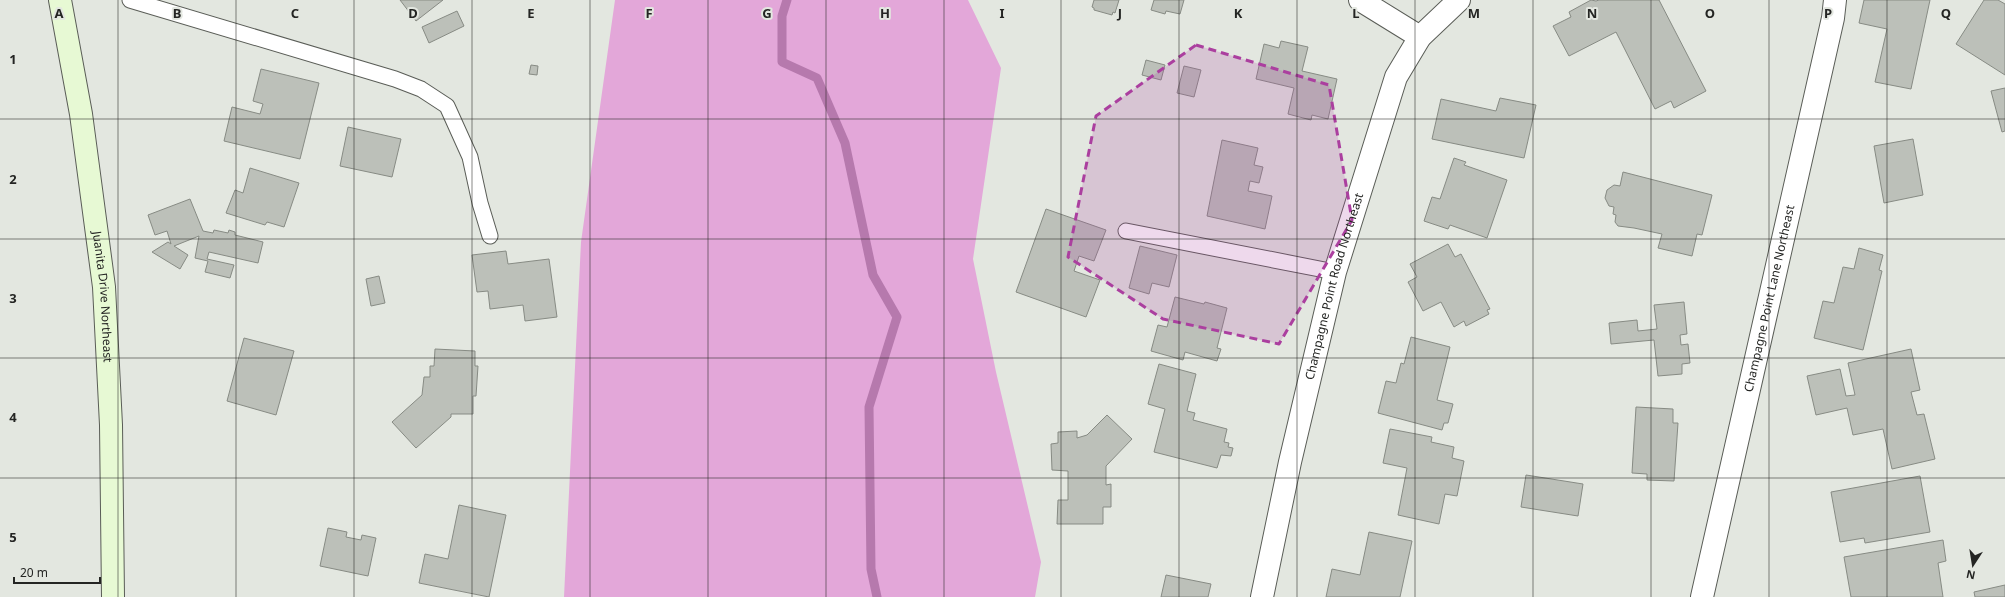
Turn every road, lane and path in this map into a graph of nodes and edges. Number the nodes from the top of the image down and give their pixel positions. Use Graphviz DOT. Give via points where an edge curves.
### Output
graph roads {
  1 [pos="62,0"];
  2 [pos="130,0"];
  3 [pos="1360,0"];
  4 [pos="1459,0"];
  5 [pos="1835,0"];
  6 [pos="1420,37"];
  7 [pos="1126,231"];
  8 [pos="490,236"];
  9 [pos="1335,272"];
  10 [pos="113,597"];
  11 [pos="1262,597"];
  12 [pos="1702,597"];
  1 -- 10 [label="main road, Juanita Drive Northeast" via="81,114 104,287 111,425"];
  2 -- 8 [label="lane" via="395,79 421,89 447,106 470,157"];
  3 -- 6 [label="street"];
  4 -- 6 [label="street, Champagne Point Road Northeast"];
  5 -- 12 [label="street, Champagne Point Lane Northeast"];
  6 -- 9 [label="street, Champagne Point Road Northeast" via="1396,77"];
  7 -- 9 [label="lane"];
  9 -- 11 [label="street, Champagne Point Road Northeast" via="1290,462"];
}
